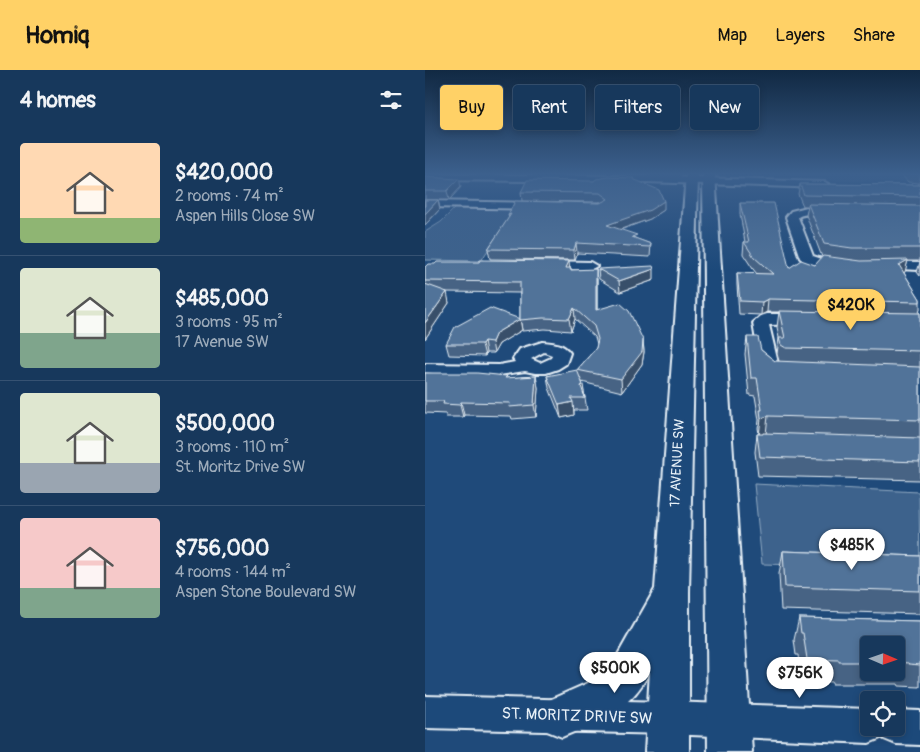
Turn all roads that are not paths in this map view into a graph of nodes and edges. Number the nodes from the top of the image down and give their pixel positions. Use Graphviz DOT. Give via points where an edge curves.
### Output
graph roads {
  1 [pos="547,206"];
  2 [pos="555,206"];
  3 [pos="694,206"];
  4 [pos="698,206"];
  5 [pos="845,211"];
  6 [pos="533,265"];
  7 [pos="851,265"];
  8 [pos="871,265"];
  9 [pos="590,266"];
  10 [pos="920,266"];
  11 [pos="824,320"];
  12 [pos="527,365"];
  13 [pos="425,369"];
  14 [pos="795,373"];
  15 [pos="671,592"];
  16 [pos="425,712"];
  17 [pos="562,716"];
  18 [pos="860,727"];
  19 [pos="905,727"];
  20 [pos="920,728"];
  21 [pos="668,735"];
  22 [pos="729,736"];
  1 -- 2 [label="street"];
  3 -- 15 [label="main road, 17 AVENUE SW"];
  4 -- 22 [label="main road"];
  5 -- 7 [label="street" via="802,211 792,217 807,258 826,264"];
  6 -- 9 [label="street"];
  8 -- 10 [label="street"];
  11 -- 14 [label="street" via="767,319 761,323 769,365 779,372"];
  12 -- 13 [label="street" via="499,370"];
  15 -- 17 [label="main road" via="622,681 599,699"];
  15 -- 21 [label="main road, 17 AVENUE SW"];
  16 -- 17 [label="street, ST. MORITZ DRIVE SW"];
  17 -- 21 [label="street, ST. MORITZ DRIVE SW"];
  18 -- 22 [label="street, ST. MORITZ DRIVE SW"];
  19 -- 20 [label="street"];
  21 -- 22 [label="street, ST. MORITZ DRIVE SW"];
}
